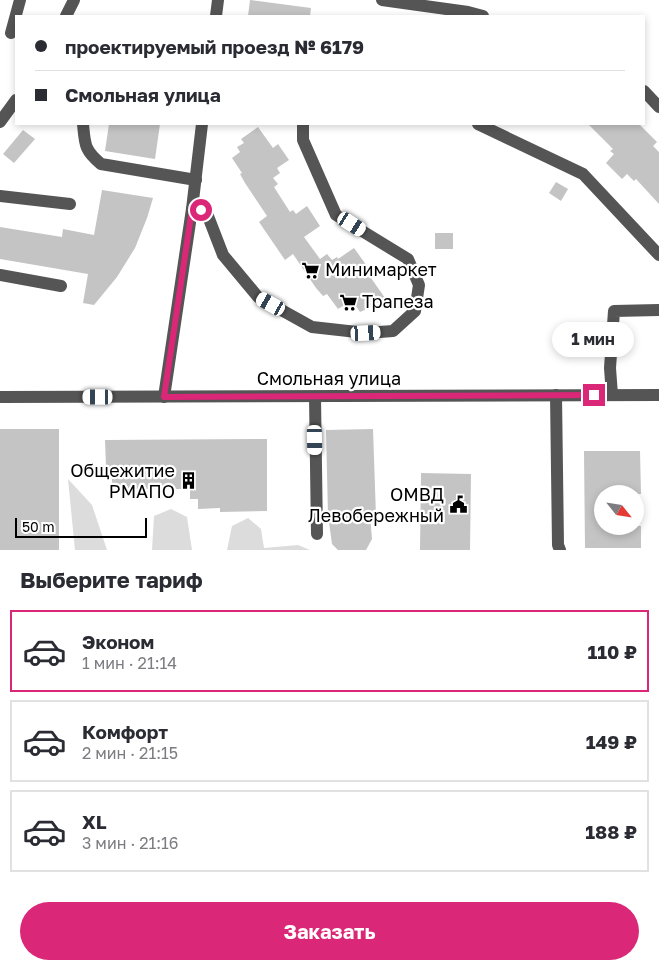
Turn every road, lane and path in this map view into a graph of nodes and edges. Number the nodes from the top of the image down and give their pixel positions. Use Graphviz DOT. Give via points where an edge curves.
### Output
graph roads {
  1 [pos="20,0"];
  2 [pos="74,0"];
  3 [pos="218,0"];
  4 [pos="382,0"];
  5 [pos="16,15"];
  6 [pos="66,15"];
  7 [pos="216,15"];
  8 [pos="479,15"];
  9 [pos="15,21"];
  10 [pos="12,33"];
  11 [pos="645,92"];
  12 [pos="15,101"];
  13 [pos="659,107"];
  14 [pos="1,121"];
  15 [pos="82,125"];
  16 [pos="202,125"];
  17 [pos="303,125"];
  18 [pos="480,125"];
  19 [pos="196,180"];
  20 [pos="0,196"];
  21 [pos="70,204"];
  22 [pos="192,209"];
  23 [pos="659,255"];
  24 [pos="0,275"];
  25 [pos="62,286"];
  26 [pos="659,310"];
  27 [pos="556,395"];
  28 [pos="612,395"];
  29 [pos="659,395"];
  30 [pos="0,397"];
  31 [pos="164,397"];
  32 [pos="315,397"];
  33 [pos="317,534"];
  34 [pos="560,550"];
  1 -- 5 [label="street"];
  2 -- 6 [label="street"];
  3 -- 7 [label="street"];
  4 -- 8 [label="street"];
  9 -- 10 [label="street"];
  11 -- 13 [label="street"];
  12 -- 14 [label="street"];
  15 -- 19 [label="street" via="85,147 101,164"];
  16 -- 19 [label="street"];
  17 -- 22 [label="street" via="303,140 336,215 408,259 419,285 415,311 393,331 366,333 312,327 258,297 223,255 206,211"];
  18 -- 23 [label="street" via="583,174"];
  19 -- 22 [label="street"];
  20 -- 21 [label="street"];
  22 -- 31 [label="street"];
  24 -- 25 [label="street"];
  26 -- 28 [label="street" via="614,311 610,368"];
  27 -- 28 [label="street, Смольная улица"];
  27 -- 32 [label="street, Смольная улица"];
  27 -- 34 [label="street"];
  28 -- 29 [label="street, Смольная улица"];
  30 -- 31 [label="street, Смольная улица"];
  31 -- 32 [label="street, Смольная улица"];
  32 -- 33 [label="street"];
}
